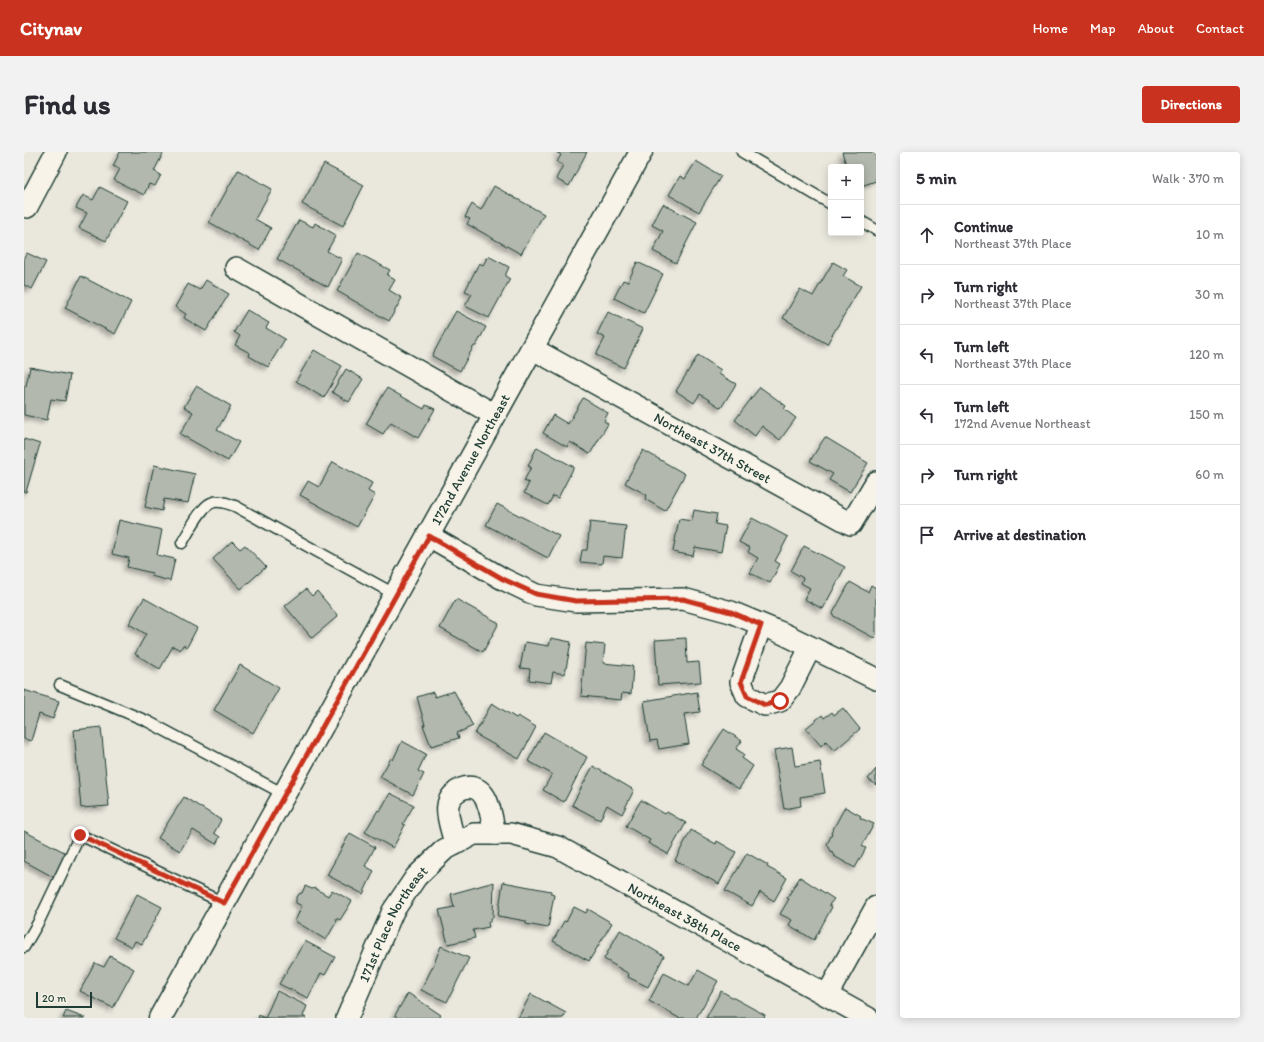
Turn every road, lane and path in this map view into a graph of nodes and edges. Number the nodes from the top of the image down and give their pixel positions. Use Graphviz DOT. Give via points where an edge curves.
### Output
graph roads {
  1 [pos="56,152"];
  2 [pos="641,152"];
  3 [pos="742,152"];
  4 [pos="828,202"];
  5 [pos="27,207"];
  6 [pos="864,224"];
  7 [pos="876,230"];
  8 [pos="236,268"];
  9 [pos="532,349"];
  10 [pos="495,416"];
  11 [pos="876,482"];
  12 [pos="429,536"];
  13 [pos="182,543"];
  14 [pos="396,595"];
  15 [pos="761,625"];
  16 [pos="810,648"];
  17 [pos="876,679"];
  18 [pos="60,685"];
  19 [pos="284,794"];
  20 [pos="474,834"];
  21 [pos="495,834"];
  22 [pos="455,844"];
  23 [pos="224,903"];
  24 [pos="876,907"];
  25 [pos="24,948"];
  26 [pos="826,995"];
  27 [pos="160,1018"];
  28 [pos="347,1018"];
  29 [pos="868,1018"];
  1 -- 5 [label="street"];
  2 -- 9 [label="street, 172nd Avenue Northeast"];
  3 -- 4 [label="lane"];
  6 -- 7 [label="lane"];
  8 -- 10 [label="street"];
  9 -- 10 [label="street, 172nd Avenue Northeast"];
  9 -- 11 [label="street, Northeast 37th Street" via="851,524"];
  10 -- 12 [label="street, 172nd Avenue Northeast"];
  12 -- 14 [label="street, 172nd Avenue Northeast"];
  12 -- 15 [label="street" via="503,579 536,594 576,601 683,599 731,612"];
  13 -- 14 [label="lane" via="203,508 212,502 222,502 235,506"];
  14 -- 19 [label="street, 172nd Avenue Northeast"];
  15 -- 16 [label="street"];
  15 -- 16 [label="street" via="741,682 747,696 765,705 780,701 790,688"];
  16 -- 17 [label="street"];
  18 -- 19 [label="lane" via="147,721"];
  19 -- 23 [label="street, 172nd Avenue Northeast"];
  20 -- 21 [label="street, Northeast 38th Place"];
  20 -- 22 [label="street, 171st Place Northeast"];
  21 -- 22 [label="street" via="488,800 479,791 472,788 463,789 454,793 447,810"];
  21 -- 26 [label="street, Northeast 38th Place" via="511,834 558,847"];
  22 -- 28 [label="street, 171st Place Northeast" via="444,850 416,877 393,911"];
  23 -- 25 [label="lane" via="80,835"];
  23 -- 27 [label="street, 172nd Avenue Northeast"];
  24 -- 26 [label="street"];
  26 -- 29 [label="street, Northeast 38th Place"];
}
